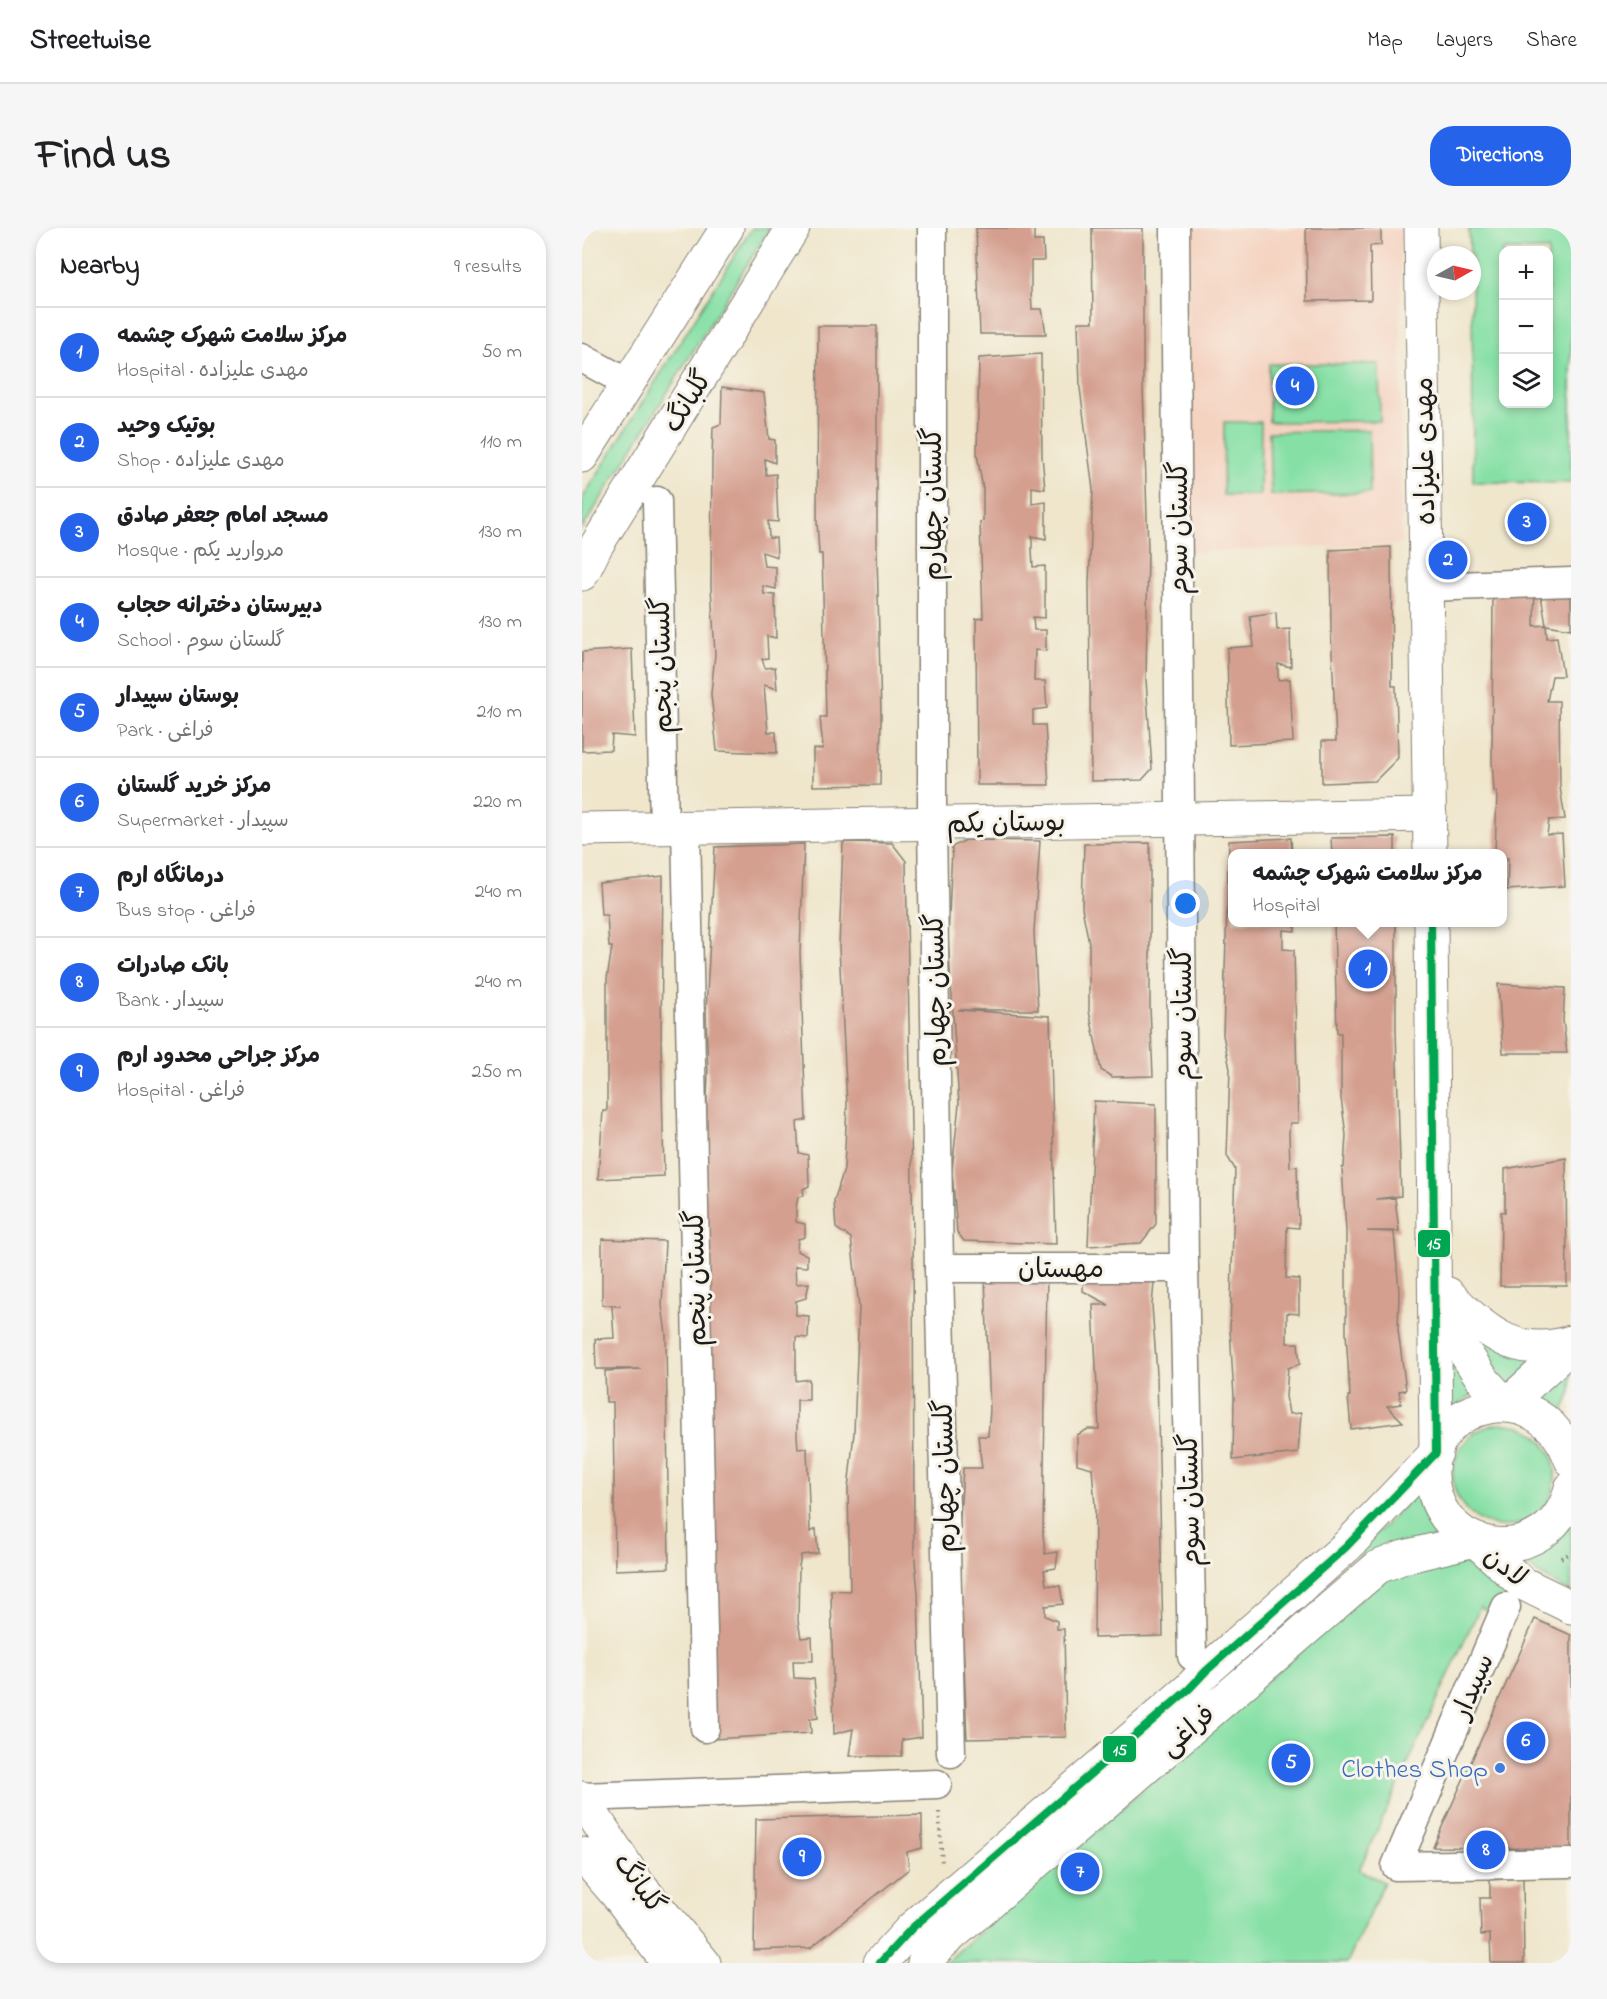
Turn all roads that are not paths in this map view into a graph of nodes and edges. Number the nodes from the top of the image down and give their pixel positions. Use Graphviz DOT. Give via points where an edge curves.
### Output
graph roads {
  1 [pos="726,228"];
  2 [pos="793,228"];
  3 [pos="932,228"];
  4 [pos="1175,228"];
  5 [pos="1421,228"];
  6 [pos="582,358"];
  7 [pos="628,383"];
  8 [pos="582,456"];
  9 [pos="657,501"];
  10 [pos="582,574"];
  11 [pos="1571,582"];
  12 [pos="1426,587"];
  13 [pos="1430,815"];
  14 [pos="1180,819"];
  15 [pos="932,824"];
  16 [pos="675,828"];
  17 [pos="582,829"];
  18 [pos="1430,849"];
  19 [pos="1431,927"];
  20 [pos="1436,1254"];
  21 [pos="939,1268"];
  22 [pos="1184,1268"];
  23 [pos="1447,1293"];
  24 [pos="1571,1344"];
  25 [pos="1506,1405"];
  26 [pos="1569,1445"];
  27 [pos="1436,1453"];
  28 [pos="1570,1498"];
  29 [pos="1475,1540"];
  30 [pos="1506,1607"];
  31 [pos="1571,1607"];
  32 [pos="1192,1656"];
  33 [pos="705,1728"];
  34 [pos="951,1753"];
  35 [pos="937,1784"];
  36 [pos="582,1798"];
  37 [pos="582,1854"];
  38 [pos="1571,1863"];
  39 [pos="668,1963"];
  40 [pos="704,1963"];
  41 [pos="880,1963"];
  42 [pos="924,1963"];
  1 -- 7 [label="street"];
  2 -- 10 [label="street, گلبانگ"];
  3 -- 15 [label="street, گلستان چهارم"];
  4 -- 14 [label="street, گلستان سوم"];
  5 -- 12 [label="street, مهدی علیزاده"];
  6 -- 7 [label="street"];
  7 -- 8 [label="street"];
  9 -- 16 [label="street, گلستان پنجم"];
  11 -- 12 [label="street"];
  12 -- 13 [label="street, مهدی علیزاده"];
  13 -- 14 [label="street, بوستان یکم"];
  13 -- 18 [label="street, مهدی علیزاده"];
  14 -- 15 [label="street, بوستان یکم"];
  14 -- 22 [label="street, گلستان سوم"];
  15 -- 16 [label="street, بوستان یکم"];
  15 -- 21 [label="street, گلستان چهارم"];
  16 -- 17 [label="street, بوستان یکم"];
  16 -- 33 [label="street, گلستان پنجم"];
  19 -- 20 [label="street"];
  20 -- 23 [label="street"];
  20 -- 27 [label="street, لادن"];
  21 -- 22 [label="street, مهستان"];
  21 -- 34 [label="street, گلستان چهارم"];
  22 -- 32 [label="street, گلستان سوم"];
  23 -- 24 [label="street" via="1480,1327 1513,1344 1550,1348"];
  23 -- 25 [label="street" via="1460,1344 1483,1380"];
  24 -- 25 [label="street"];
  25 -- 26 [label="street" via="1542,1416"];
  25 -- 27 [label="street" via="1484,1407 1463,1417 1446,1433"];
  27 -- 29 [label="street, لادن" via="1432,1474 1443,1514"];
  27 -- 41 [label="street, فراغی" via="1346,1547 1189,1689 912,1928"];
  28 -- 29 [label="street" via="1557,1520 1540,1535 1519,1544 1497,1546"];
  29 -- 31 [label="street, لادن" via="1522,1583"];
  29 -- 42 [label="street, فراغی" via="1378,1567 940,1945"];
  30 -- 38 [label="street, سپیدار" via="1396,1866"];
  35 -- 36 [label="street"];
  36 -- 40 [label="street, گلبانگ" via="638,1884"];
  37 -- 39 [label="street, گلبانگ"];
}
